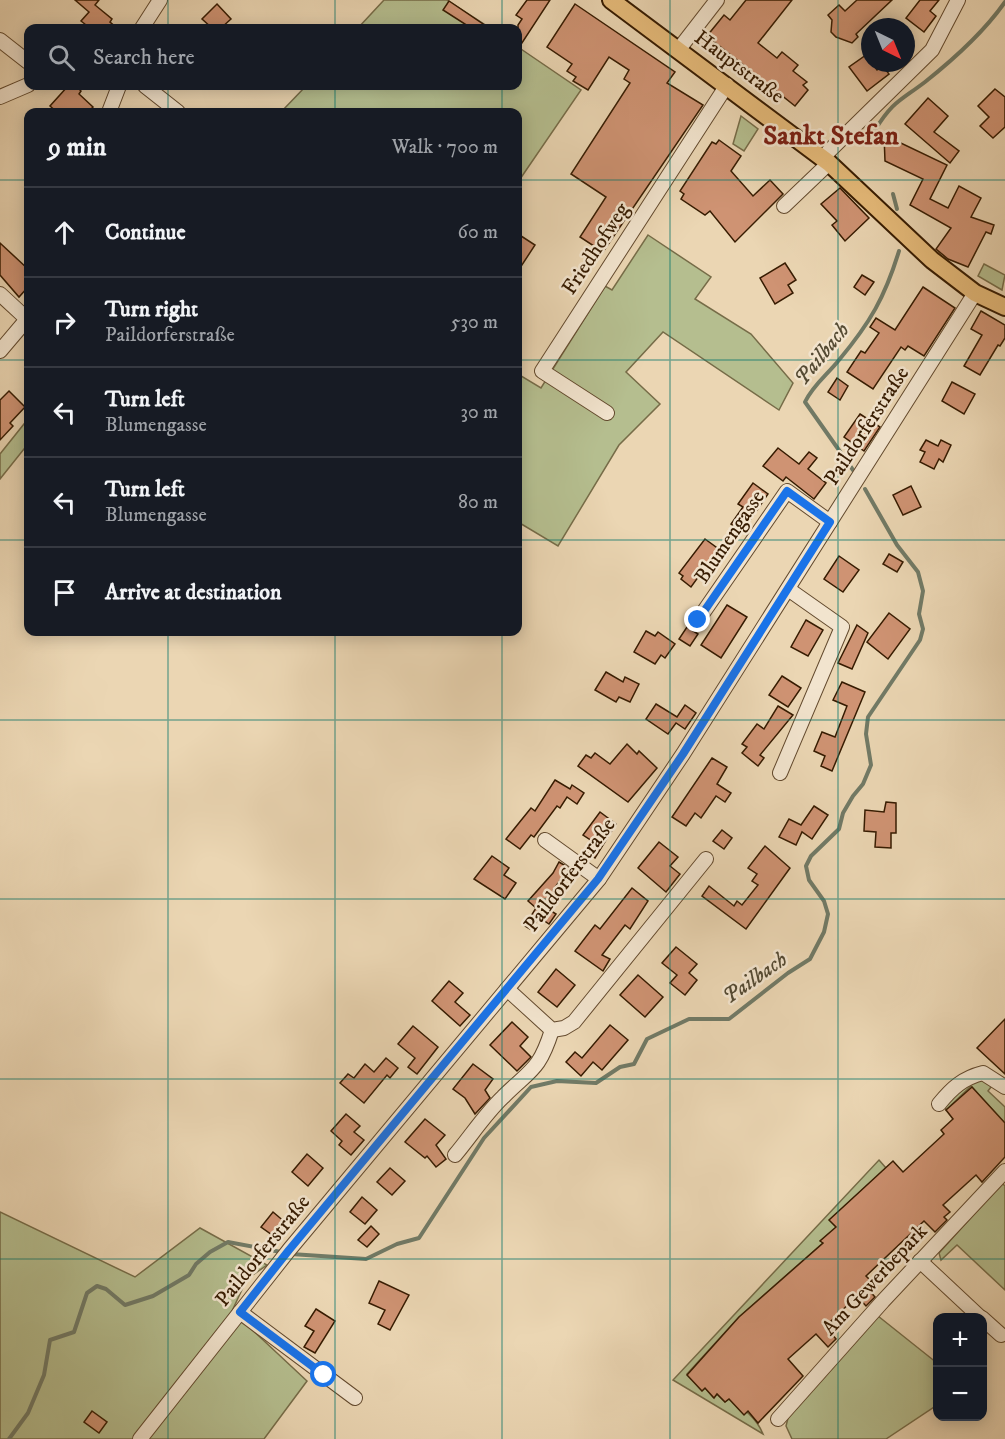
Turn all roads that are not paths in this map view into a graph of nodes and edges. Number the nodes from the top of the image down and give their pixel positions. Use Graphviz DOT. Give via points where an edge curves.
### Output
graph roads {
  1 [pos="610,0"];
  2 [pos="717,0"];
  3 [pos="958,0"];
  4 [pos="153,2"];
  5 [pos="144,24"];
  6 [pos="0,40"];
  7 [pos="679,49"];
  8 [pos="24,59"];
  9 [pos="727,85"];
  10 [pos="24,87"];
  11 [pos="117,90"];
  12 [pos="150,90"];
  13 [pos="0,97"];
  14 [pos="111,108"];
  15 [pos="173,108"];
  16 [pos="826,160"];
  17 [pos="784,206"];
  18 [pos="975,293"];
  19 [pos="0,294"];
  20 [pos="1005,307"];
  21 [pos="24,315"];
  22 [pos="24,324"];
  23 [pos="0,351"];
  24 [pos="607,413"];
  25 [pos="830,522"];
  26 [pos="788,589"];
  27 [pos="698,620"];
  28 [pos="780,773"];
  29 [pos="545,840"];
  30 [pos="706,859"];
  31 [pos="598,879"];
  32 [pos="507,989"];
  33 [pos="552,1030"];
  34 [pos="1005,1087"];
  35 [pos="939,1104"];
  36 [pos="455,1155"];
  37 [pos="1005,1172"];
  38 [pos="920,1262"];
  39 [pos="240,1312"];
  40 [pos="976,1313"];
  41 [pos="987,1322"];
  42 [pos="1001,1335"];
  43 [pos="355,1398"];
  44 [pos="778,1419"];
  45 [pos="140,1439"];
  1 -- 7 [label="main road, Hauptstraße"];
  2 -- 7 [label="street"];
  3 -- 16 [label="street" via="932,50"];
  4 -- 5 [label="street"];
  6 -- 8 [label="street"];
  7 -- 9 [label="main road, Hauptstraße"];
  9 -- 16 [label="main road, Hauptstraße"];
  9 -- 24 [label="street, Friedhofweg" via="542,371"];
  10 -- 13 [label="street"];
  11 -- 14 [label="street"];
  12 -- 15 [label="street"];
  16 -- 17 [label="street"];
  16 -- 18 [label="main road, Hauptstraße" via="924,253"];
  18 -- 20 [label="main road, Hauptstraße"];
  18 -- 25 [label="street, Paildorferstraße"];
  19 -- 21 [label="street"];
  22 -- 23 [label="street"];
  25 -- 26 [label="street, Paildorferstraße"];
  25 -- 27 [label="street, Blumengasse" via="787,491"];
  26 -- 28 [label="street" via="842,627"];
  26 -- 31 [label="street, Paildorferstraße"];
  29 -- 31 [label="street"];
  30 -- 33 [label="street" via="574,1022"];
  31 -- 32 [label="street, Paildorferstraße"];
  32 -- 33 [label="street"];
  32 -- 39 [label="street, Paildorferstraße"];
  33 -- 36 [label="street" via="543,1057 503,1097"];
  34 -- 35 [label="street" via="983,1073 967,1077"];
  37 -- 38 [label="street, Am Gewerbepark"];
  38 -- 40 [label="street"];
  38 -- 44 [label="street, Am Gewerbepark"];
  39 -- 43 [label="street"];
  39 -- 45 [label="street, Paildorferstraße"];
  41 -- 42 [label="street"];
}
